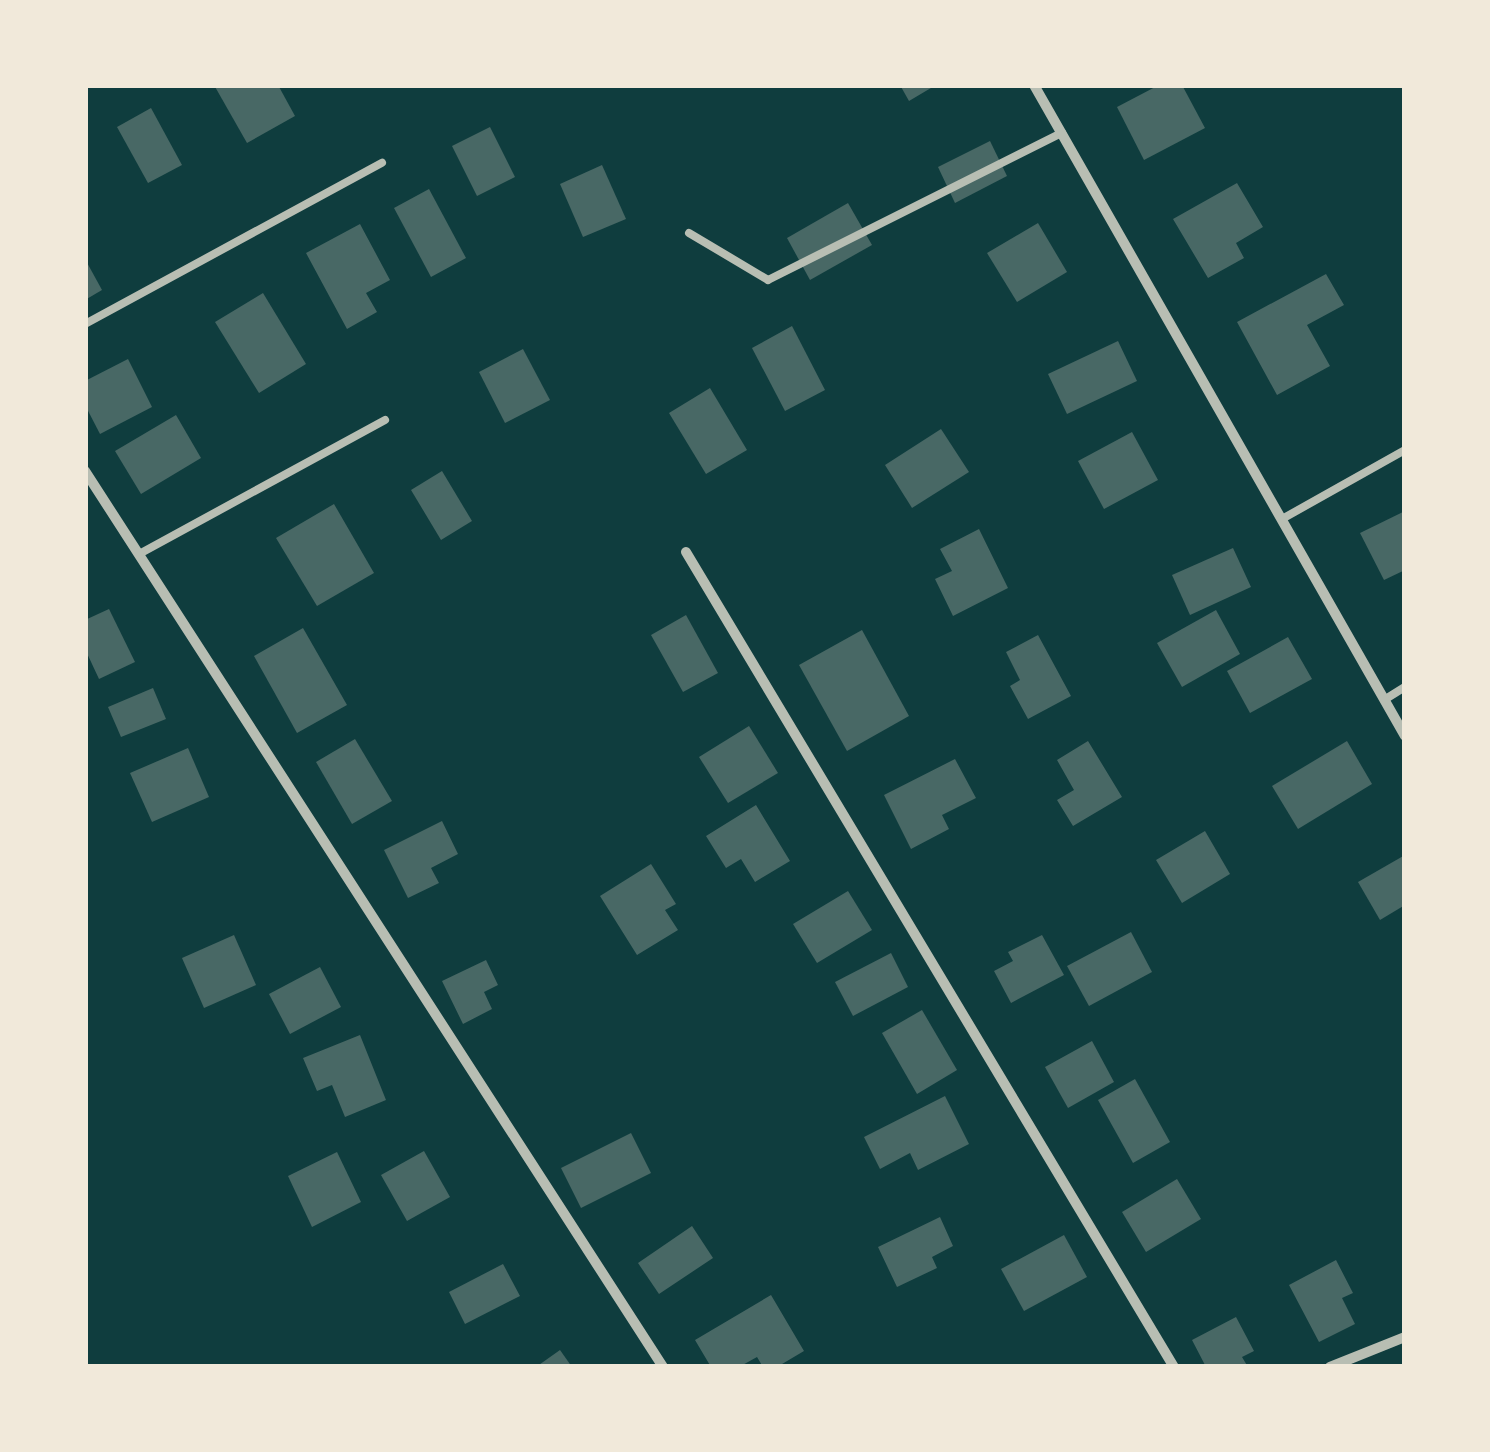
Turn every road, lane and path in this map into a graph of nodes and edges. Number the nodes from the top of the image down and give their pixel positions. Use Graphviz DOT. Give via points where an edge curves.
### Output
graph roads {
  1 [pos="1034,85"];
  2 [pos="1062,133"];
  3 [pos="382,164"];
  4 [pos="690,233"];
  5 [pos="85,324"];
  6 [pos="385,420"];
  7 [pos="1405,450"];
  8 [pos="85,471"];
  9 [pos="1282,519"];
  10 [pos="686,552"];
  11 [pos="141,553"];
  12 [pos="1405,687"];
  13 [pos="1384,700"];
  14 [pos="1405,736"];
  15 [pos="1405,1337"];
  16 [pos="663,1367"];
  17 [pos="1174,1367"];
  18 [pos="1330,1367"];
  1 -- 2 [label="street"];
  2 -- 4 [label="lane" via="768,280"];
  2 -- 9 [label="street"];
  3 -- 5 [label="lane"];
  6 -- 11 [label="lane"];
  7 -- 9 [label="lane"];
  8 -- 11 [label="street"];
  9 -- 13 [label="street"];
  10 -- 17 [label="street"];
  11 -- 16 [label="street"];
  12 -- 13 [label="lane"];
  13 -- 14 [label="street"];
  15 -- 18 [label="street"];
}
